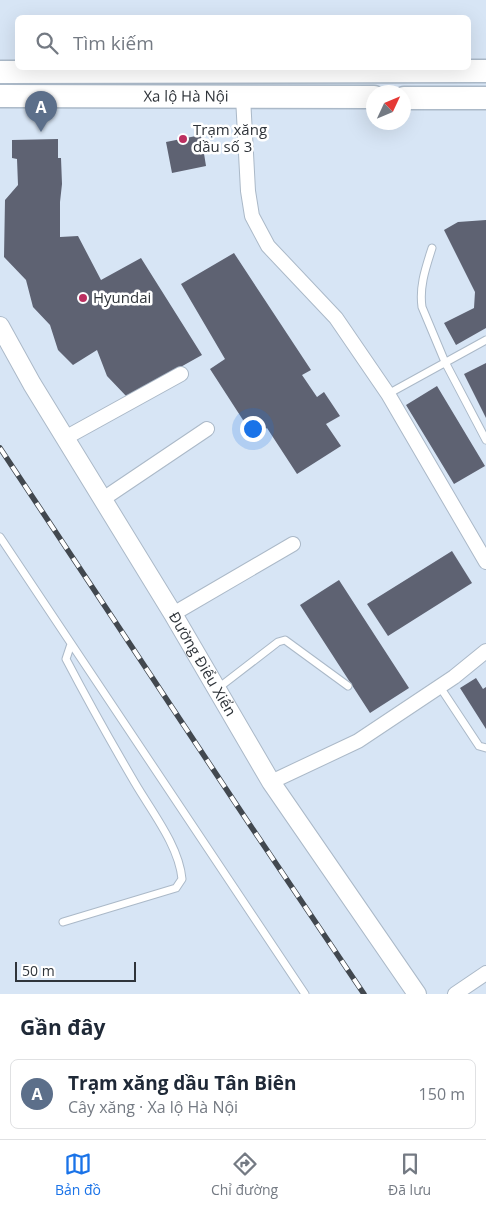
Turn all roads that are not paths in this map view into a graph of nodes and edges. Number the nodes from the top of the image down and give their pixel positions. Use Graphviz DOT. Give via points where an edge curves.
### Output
graph roads {
  1 [pos="486,71"];
  2 [pos="0,72"];
  3 [pos="0,96"];
  4 [pos="243,97"];
  5 [pos="366,98"];
  6 [pos="411,98"];
  7 [pos="486,98"];
  8 [pos="432,248"];
  9 [pos="0,326"];
  10 [pos="486,340"];
  11 [pos="445,362"];
  12 [pos="181,374"];
  13 [pos="388,394"];
  14 [pos="207,429"];
  15 [pos="66,438"];
  16 [pos="486,440"];
  17 [pos="103,499"];
  18 [pos="0,536"];
  19 [pos="293,544"];
  20 [pos="486,562"];
  21 [pos="173,614"];
  22 [pos="71,644"];
  23 [pos="486,651"];
  24 [pos="348,686"];
  25 [pos="440,686"];
  26 [pos="217,689"];
  27 [pos="486,748"];
  28 [pos="271,782"];
  29 [pos="63,922"];
  30 [pos="486,973"];
  31 [pos="306,994"];
  32 [pos="417,994"];
  33 [pos="455,994"];
  1 -- 2 [label="highway, Xa lộ Hà Nội"];
  3 -- 4 [label="highway, Xa lộ Hà Nội"];
  4 -- 5 [label="highway, Xa lộ Hà Nội"];
  4 -- 13 [label="street" via="252,216 268,246 336,318"];
  6 -- 7 [label="highway"];
  8 -- 11 [label="lane" via="423,279 422,307"];
  9 -- 15 [label="street, Đường Điểu Xiển"];
  10 -- 11 [label="lane"];
  11 -- 13 [label="lane"];
  11 -- 16 [label="lane"];
  12 -- 15 [label="street"];
  13 -- 20 [label="street"];
  14 -- 17 [label="street"];
  15 -- 17 [label="street, Đường Điểu Xiển"];
  17 -- 21 [label="street, Đường Điểu Xiển"];
  18 -- 22 [label="lane"];
  19 -- 21 [label="street"];
  21 -- 26 [label="street, Đường Điểu Xiển"];
  22 -- 29 [label="lane" via="66,659 164,831 181,867 182,879 176,888"];
  22 -- 31 [label="lane"];
  23 -- 25 [label="street"];
  24 -- 26 [label="lane" via="286,640 278,642"];
  25 -- 27 [label="lane" via="479,746"];
  25 -- 28 [label="street" via="358,741"];
  26 -- 28 [label="street, Đường Điểu Xiển"];
  28 -- 32 [label="street, Đường Điểu Xiển"];
  30 -- 33 [label="street"];
}
